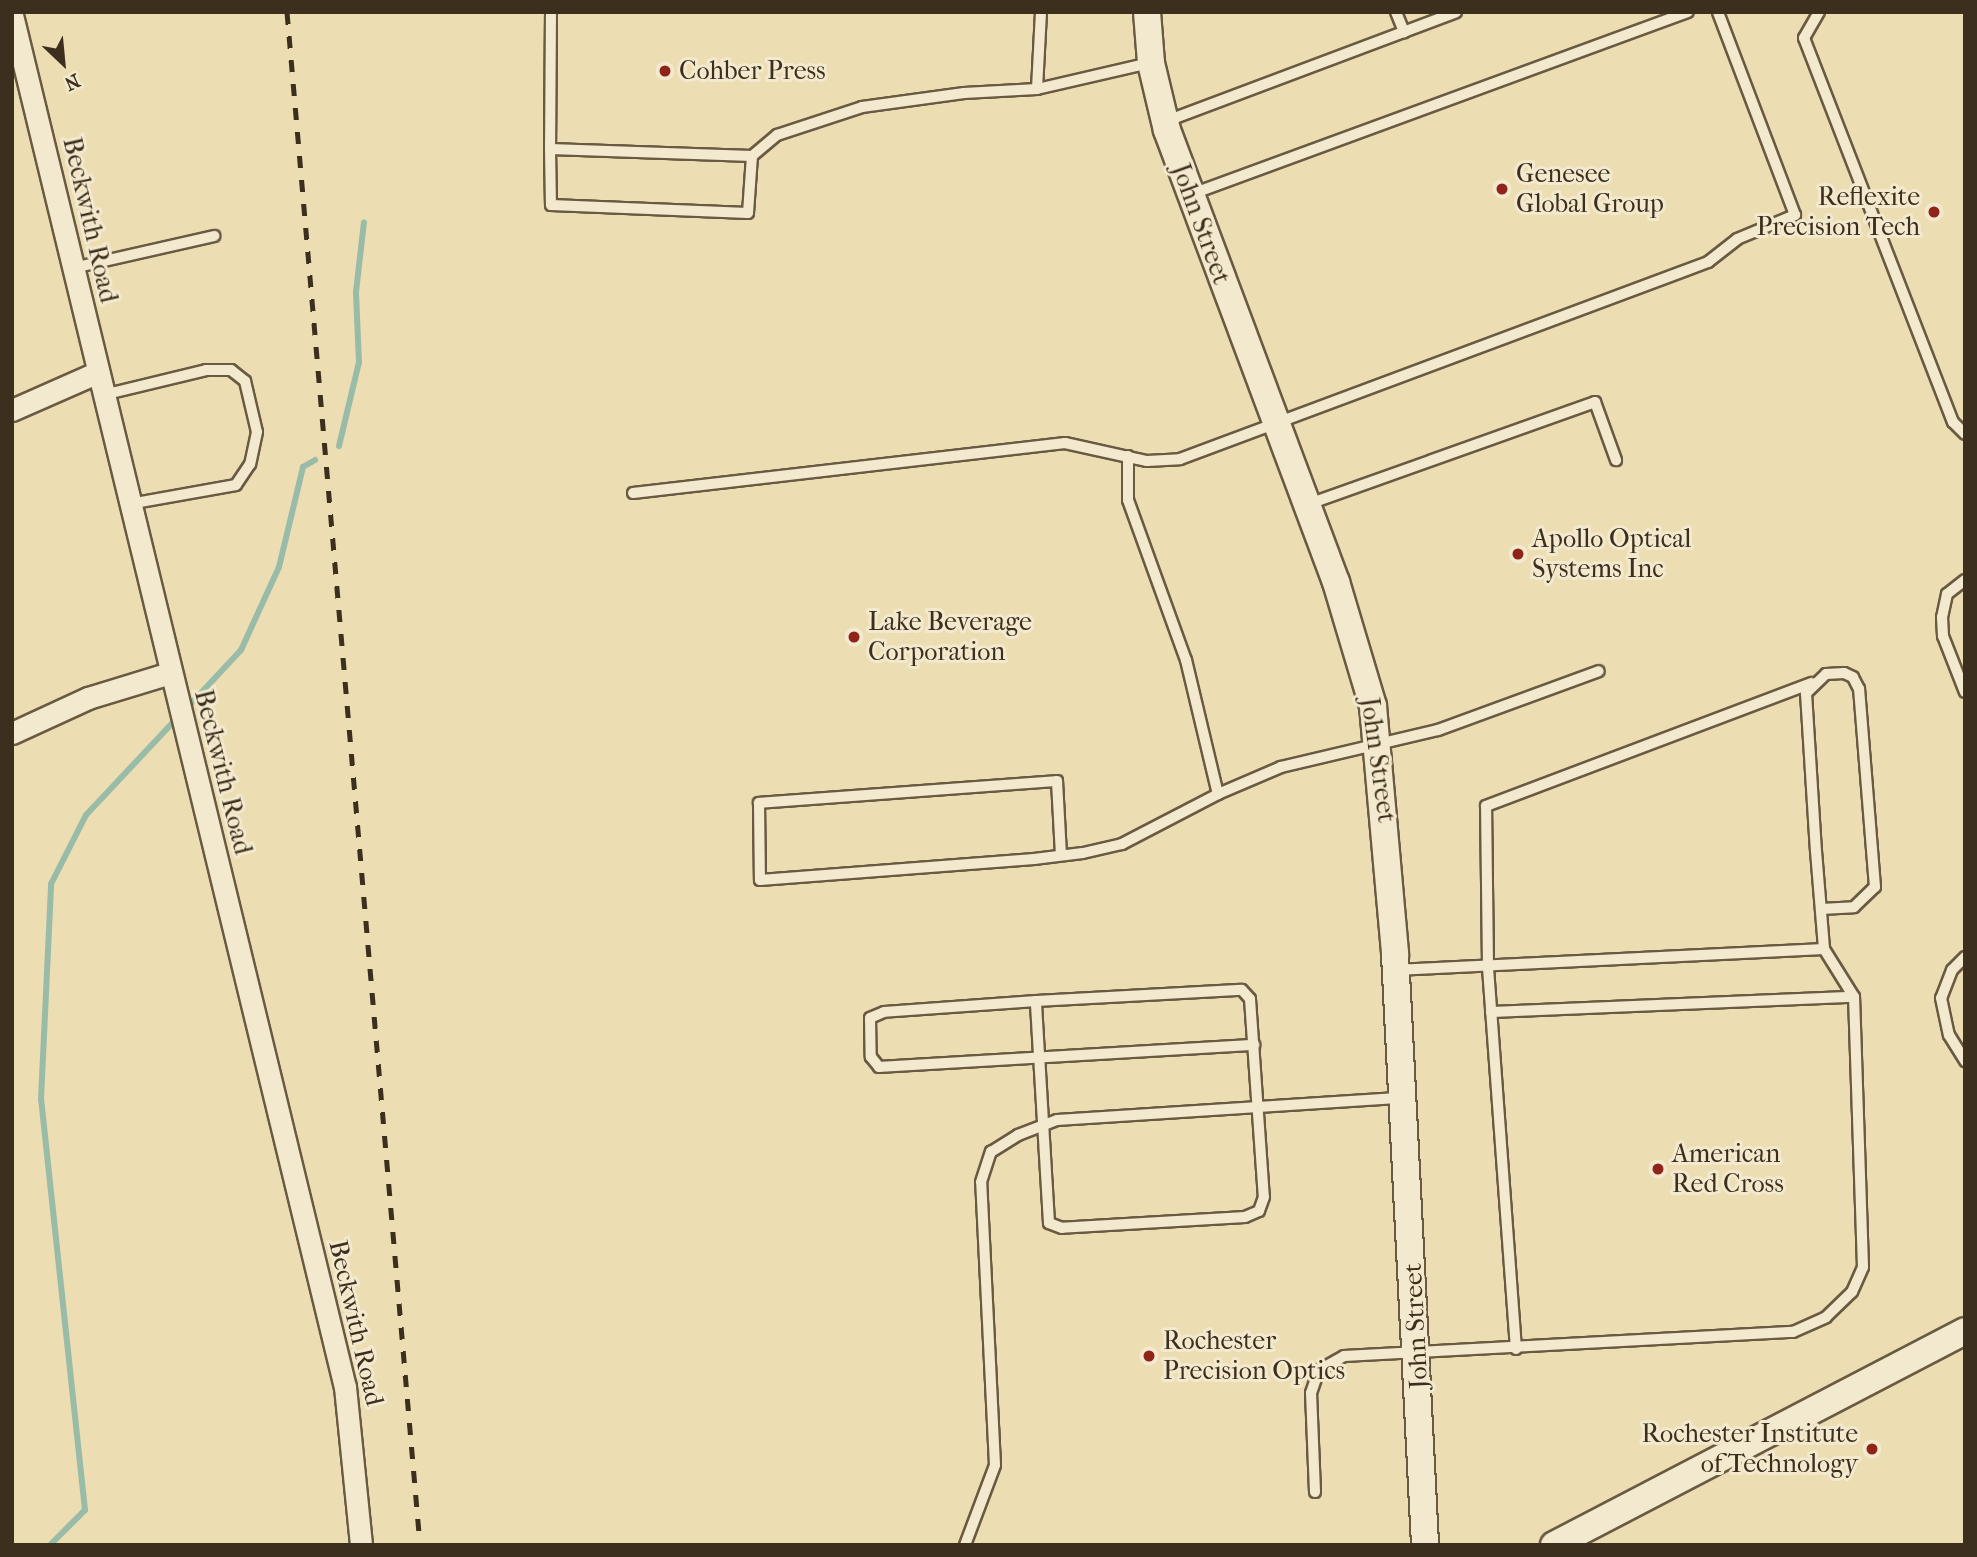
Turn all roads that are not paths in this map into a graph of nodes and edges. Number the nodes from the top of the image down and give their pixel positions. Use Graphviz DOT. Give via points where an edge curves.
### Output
graph roads {
  1 [pos="551,12"];
  2 [pos="1041,12"];
  3 [pos="1147,12"];
  4 [pos="1396,12"];
  5 [pos="1456,12"];
  6 [pos="1688,12"];
  7 [pos="1718,12"];
  8 [pos="1819,12"];
  9 [pos="12,15"];
  10 [pos="1404,32"];
  11 [pos="1151,63"];
  12 [pos="1037,89"];
  13 [pos="1164,122"];
  14 [pos="550,149"];
  15 [pos="752,156"];
  16 [pos="1190,195"];
  17 [pos="214,236"];
  18 [pos="73,268"];
  19 [pos="98,372"];
  20 [pos="103,395"];
  21 [pos="12,410"];
  22 [pos="1276,424"];
  23 [pos="1965,434"];
  24 [pos="1128,456"];
  25 [pos="1616,460"];
  26 [pos="632,493"];
  27 [pos="129,504"];
  28 [pos="1306,505"];
  29 [pos="1965,580"];
  30 [pos="1599,671"];
  31 [pos="170,673"];
  32 [pos="1812,683"];
  33 [pos="1965,692"];
  34 [pos="12,733"];
  35 [pos="1379,746"];
  36 [pos="1218,794"];
  37 [pos="1061,855"];
  38 [pos="1821,909"];
  39 [pos="1824,949"];
  40 [pos="1965,957"];
  41 [pos="1488,966"];
  42 [pos="1396,970"];
  43 [pos="1854,997"];
  44 [pos="1036,1001"];
  45 [pos="1492,1012"];
  46 [pos="1254,1045"];
  47 [pos="1039,1058"];
  48 [pos="1965,1061"];
  49 [pos="1404,1098"];
  50 [pos="1258,1108"];
  51 [pos="1042,1126"];
  52 [pos="1965,1331"];
  53 [pos="1516,1349"];
  54 [pos="1419,1352"];
  55 [pos="1315,1492"];
  56 [pos="360,1545"];
  57 [pos="965,1545"];
  58 [pos="1425,1545"];
  59 [pos="1554,1545"];
  1 -- 14 [label="lane"];
  2 -- 12 [label="lane"];
  3 -- 11 [label="street, John Street"];
  4 -- 10 [label="lane"];
  5 -- 10 [label="lane"];
  6 -- 16 [label="lane"];
  7 -- 22 [label="lane" via="1795,215 1737,239 1708,262"];
  8 -- 23 [label="lane" via="1804,38 1953,422"];
  9 -- 18 [label="street, Beckwith Road"];
  10 -- 13 [label="lane"];
  11 -- 12 [label="lane"];
  11 -- 13 [label="street, John Street"];
  12 -- 15 [label="lane" via="862,107 777,135"];
  13 -- 16 [label="street, John Street"];
  14 -- 15 [label="lane"];
  14 -- 15 [label="lane" via="551,205 748,213"];
  16 -- 22 [label="street, John Street"];
  17 -- 18 [label="lane"];
  18 -- 19 [label="street, Beckwith Road"];
  19 -- 20 [label="street, Beckwith Road"];
  19 -- 21 [label="street"];
  20 -- 27 [label="street, Beckwith Road"];
  20 -- 27 [label="lane" via="206,370 231,370 245,381 257,432 250,464 236,485"];
  22 -- 24 [label="lane" via="1180,459 1147,461"];
  22 -- 28 [label="street, John Street"];
  24 -- 26 [label="lane" via="1065,443"];
  24 -- 36 [label="lane" via="1128,500 1186,660"];
  25 -- 28 [label="lane" via="1595,402"];
  27 -- 31 [label="street, Beckwith Road"];
  28 -- 35 [label="street, John Street" via="1358,650"];
  29 -- 33 [label="lane" via="1947,594 1942,617 1943,636"];
  30 -- 35 [label="lane" via="1438,730"];
  31 -- 34 [label="street" via="88,698"];
  31 -- 56 [label="street, Beckwith Road" via="345,1387"];
  32 -- 38 [label="lane" via="1806,693"];
  32 -- 38 [label="lane" via="1826,674 1844,673 1853,677 1859,689 1875,887 1854,907"];
  32 -- 41 [label="lane" via="1486,806"];
  35 -- 36 [label="lane" via="1281,767"];
  35 -- 42 [label="street, John Street"];
  36 -- 37 [label="lane" via="1122,844"];
  37 -- 37 [label="lane" via="760,880 759,803 1057,781"];
  38 -- 39 [label="lane"];
  39 -- 41 [label="lane"];
  39 -- 43 [label="lane"];
  40 -- 48 [label="lane" via="1952,970 1941,999 1949,1035"];
  41 -- 42 [label="lane"];
  41 -- 45 [label="lane"];
  42 -- 49 [label="street, John Street"];
  43 -- 45 [label="lane"];
  43 -- 53 [label="lane" via="1863,1267 1852,1292 1826,1317 1793,1332"];
  44 -- 46 [label="lane" via="1242,990 1251,999"];
  44 -- 47 [label="lane"];
  44 -- 47 [label="lane" via="884,1012 870,1018 871,1057 879,1067"];
  45 -- 53 [label="lane"];
  46 -- 47 [label="lane"];
  46 -- 50 [label="lane"];
  47 -- 51 [label="lane"];
  49 -- 50 [label="lane"];
  49 -- 54 [label="street, John Street"];
  50 -- 51 [label="lane" via="1057,1120"];
  50 -- 51 [label="lane" via="1265,1197 1259,1211 1245,1217 1062,1228 1049,1223"];
  51 -- 57 [label="lane" via="991,1152 981,1182 995,1465"];
  52 -- 59 [label="street"];
  53 -- 54 [label="lane"];
  54 -- 55 [label="lane" via="1344,1356 1319,1370 1311,1393"];
  54 -- 58 [label="street, John Street"];
}
